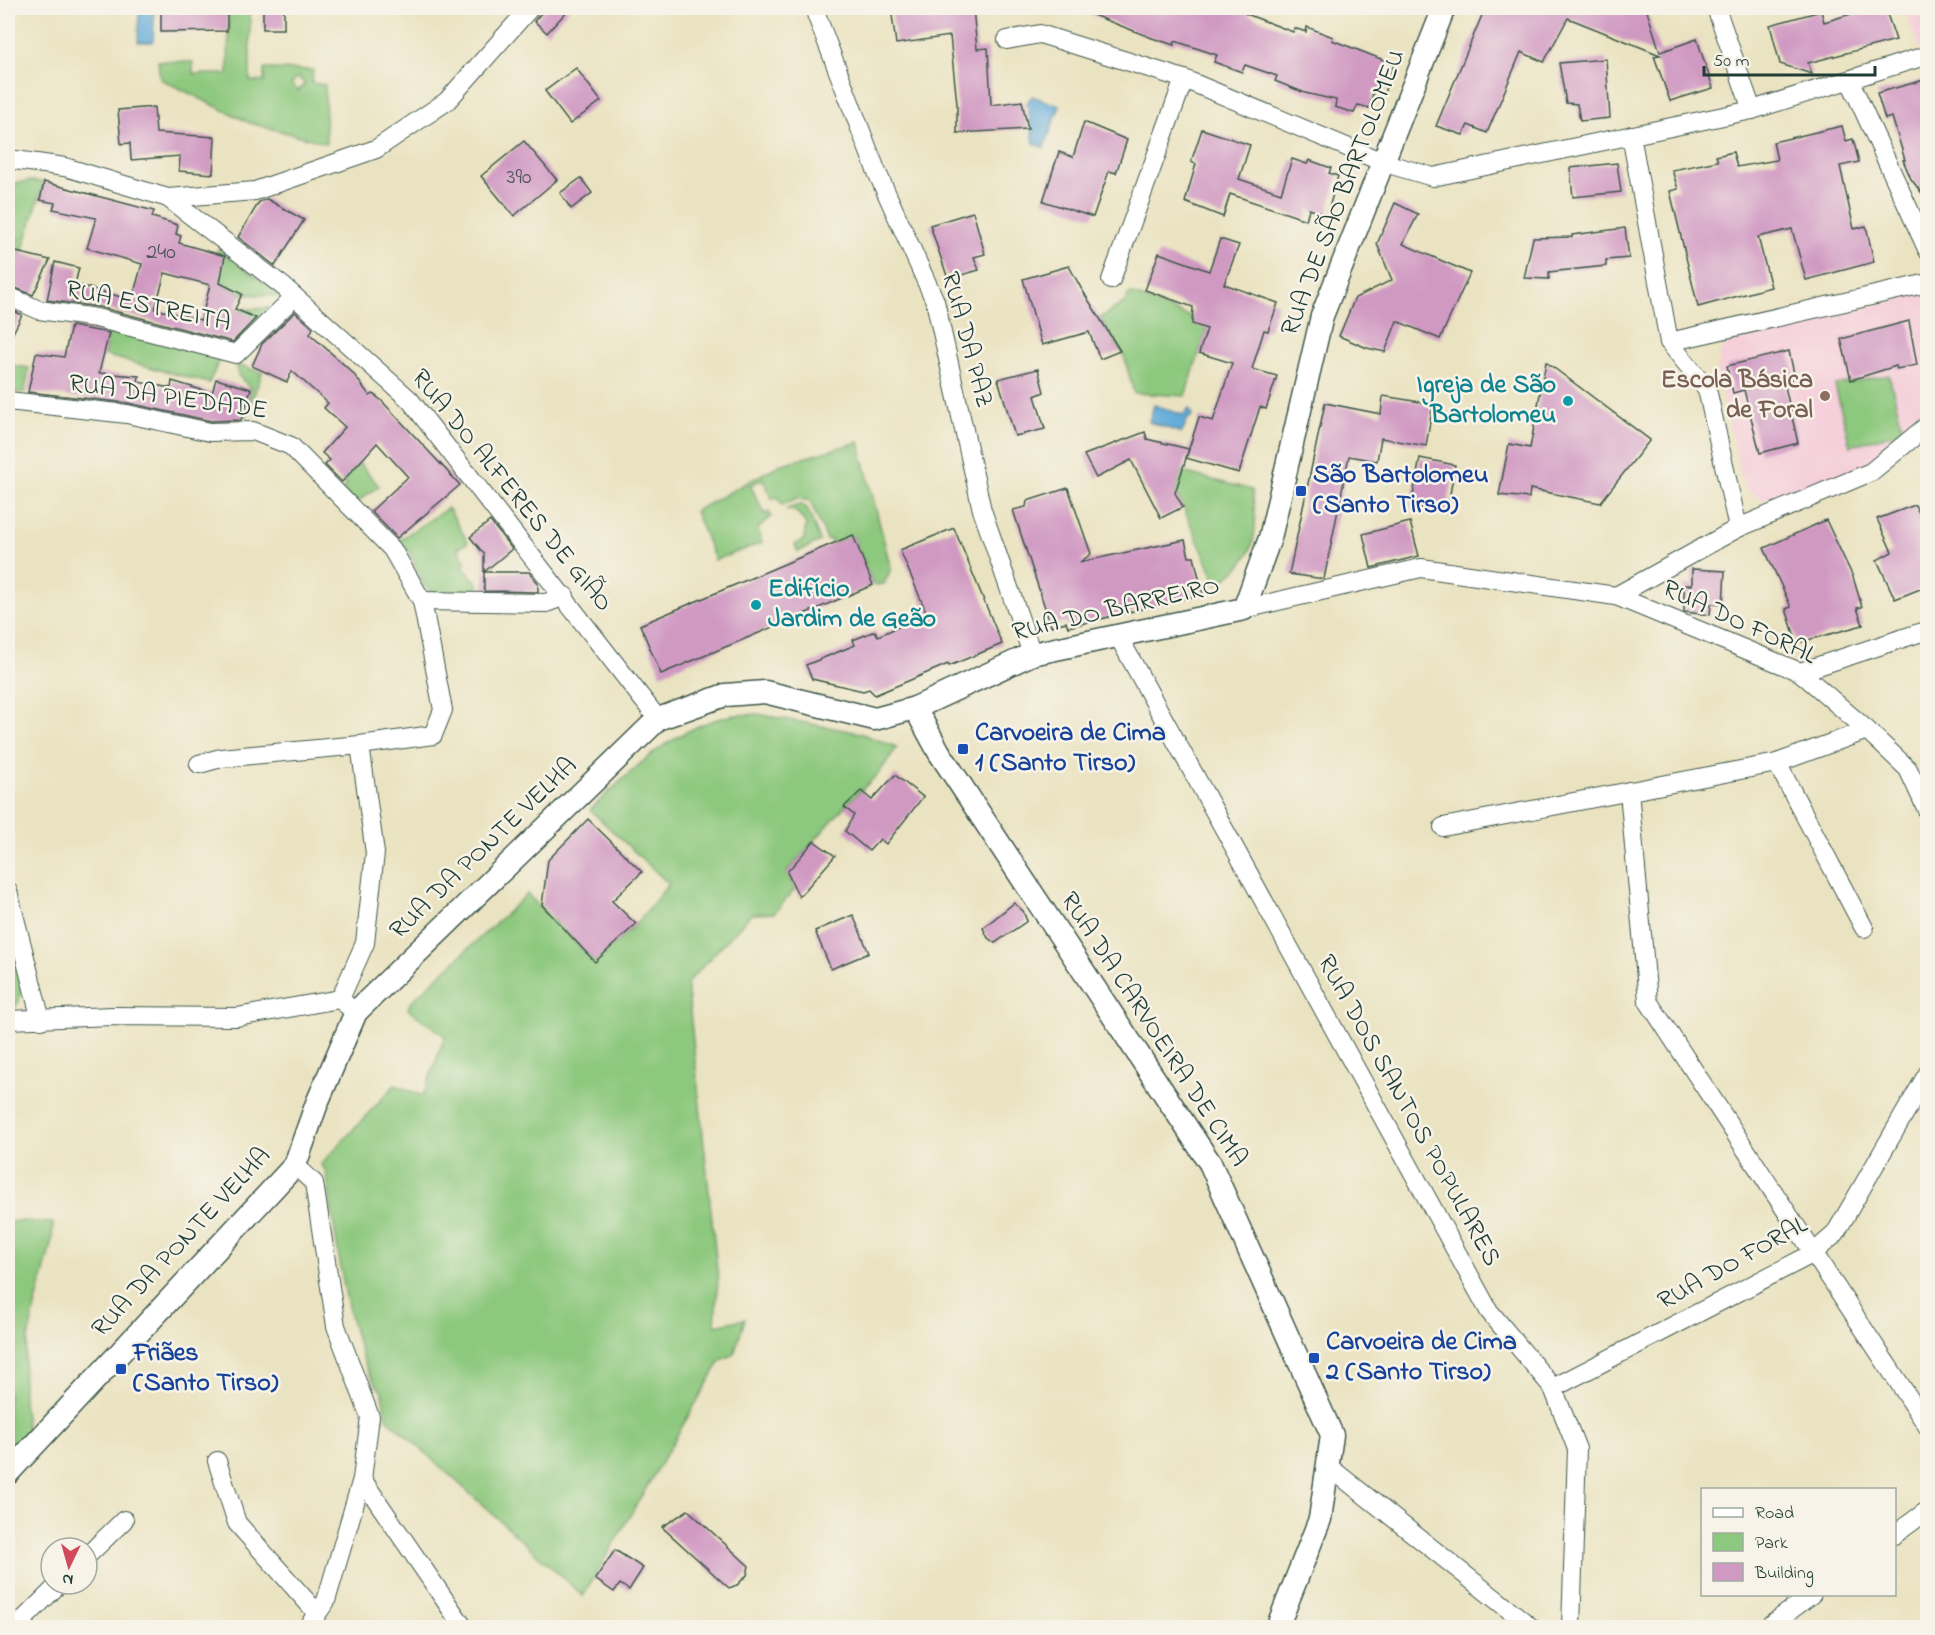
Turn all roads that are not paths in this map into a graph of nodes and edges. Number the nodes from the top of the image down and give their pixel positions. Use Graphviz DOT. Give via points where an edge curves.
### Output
graph roads {
  1 [pos="530,8"];
  2 [pos="1444,8"];
  3 [pos="1716,8"];
  4 [pos="816,14"];
  5 [pos="1007,40"];
  6 [pos="1928,55"];
  7 [pos="1184,79"];
  8 [pos="1850,81"];
  9 [pos="1752,110"];
  10 [pos="1631,135"];
  11 [pos="8,159"];
  12 [pos="1385,163"];
  13 [pos="168,198"];
  14 [pos="1928,251"];
  15 [pos="1111,280"];
  16 [pos="1928,283"];
  17 [pos="8,296"];
  18 [pos="294,297"];
  19 [pos="1669,342"];
  20 [pos="8,401"];
  21 [pos="1928,425"];
  22 [pos="1738,528"];
  23 [pos="565,596"];
  24 [pos="1616,596"];
  25 [pos="423,601"];
  26 [pos="1244,609"];
  27 [pos="1928,630"];
  28 [pos="1117,634"];
  29 [pos="1032,654"];
  30 [pos="1800,672"];
  31 [pos="915,708"];
  32 [pos="658,719"];
  33 [pos="1867,730"];
  34 [pos="360,745"];
  35 [pos="1777,763"];
  36 [pos="199,764"];
  37 [pos="1629,791"];
  38 [pos="1928,812"];
  39 [pos="1443,827"];
  40 [pos="8,891"];
  41 [pos="1864,928"];
  42 [pos="348,1006"];
  43 [pos="8,1020"];
  44 [pos="41,1020"];
  45 [pos="1928,1073"];
  46 [pos="295,1165"];
  47 [pos="1812,1254"];
  48 [pos="1553,1388"];
  49 [pos="1928,1427"];
  50 [pos="217,1461"];
  51 [pos="1328,1466"];
  52 [pos="8,1473"];
  53 [pos="362,1479"];
  54 [pos="1928,1510"];
  55 [pos="124,1520"];
  56 [pos="1896,1533"];
  57 [pos="99,1544"];
  58 [pos="47,1596"];
  59 [pos="1809,1596"];
  60 [pos="312,1620"];
  61 [pos="15,1628"];
  62 [pos="464,1628"];
  63 [pos="1277,1628"];
  64 [pos="1532,1628"];
  65 [pos="1571,1628"];
  66 [pos="1767,1628"];
  1 -- 13 [label="street" via="447,101 376,149 255,191"];
  2 -- 12 [label="street, RUA DE SÃO BARTOLOMEU"];
  3 -- 9 [label="street"];
  4 -- 29 [label="street, RUA DA PAZ" via="876,170 935,301 982,510"];
  5 -- 7 [label="street" via="1040,34"];
  6 -- 8 [label="street"];
  7 -- 12 [label="street"];
  7 -- 15 [label="street"];
  8 -- 9 [label="street"];
  8 -- 14 [label="street"];
  9 -- 10 [label="street"];
  10 -- 12 [label="street" via="1433,177"];
  10 -- 19 [label="street"];
  11 -- 13 [label="street" via="65,167"];
  12 -- 26 [label="street, RUA DE SÃO BARTOLOMEU" via="1322,316 1270,538"];
  13 -- 18 [label="street, RUA DO ALFERES DE GIÃO"];
  16 -- 19 [label="street"];
  17 -- 18 [label="street, RUA ESTREITA" via="39,310 96,318 236,354"];
  18 -- 23 [label="street, RUA DO ALFERES DE GIÃO" via="410,400"];
  19 -- 22 [label="street" via="1707,389"];
  20 -- 25 [label="street, RUA DA PIEDADE" via="127,414 210,432 253,431 291,446 392,549"];
  21 -- 22 [label="street" via="1871,472"];
  22 -- 24 [label="street"];
  23 -- 25 [label="street" via="546,603"];
  23 -- 32 [label="street, RUA DO ALFERES DE GIÃO"];
  24 -- 26 [label="street, RUA DO FORAL" via="1421,568"];
  24 -- 30 [label="street, RUA DO FORAL"];
  25 -- 34 [label="street, RUA DA PIEDADE" via="443,710 433,735"];
  26 -- 28 [label="street, RUA DO BARREIRO"];
  27 -- 30 [label="street"];
  28 -- 29 [label="street, RUA DO BARREIRO"];
  28 -- 48 [label="street, RUA DOS SANTOS POPULARES" via="1490,1311"];
  29 -- 31 [label="street, RUA DO BARREIRO"];
  30 -- 33 [label="street, RUA DO FORAL"];
  31 -- 32 [label="street, RUA DO BARREIRO" via="875,719 765,692 725,695"];
  31 -- 51 [label="street, RUA DA CARVOEIRA DE CIMA" via="943,759 1210,1163 1332,1435"];
  32 -- 42 [label="street, RUA DA PONTE VELHA"];
  33 -- 35 [label="street"];
  33 -- 38 [label="street, RUA DO FORAL" via="1908,769"];
  34 -- 36 [label="street" via="221,758"];
  34 -- 42 [label="street" via="375,853 365,943"];
  35 -- 37 [label="street"];
  35 -- 41 [label="street"];
  37 -- 39 [label="street"];
  37 -- 47 [label="street" via="1648,1001"];
  40 -- 44 [label="street"];
  42 -- 44 [label="street" via="237,1017"];
  42 -- 46 [label="street, RUA DA PONTE VELHA"];
  43 -- 44 [label="street"];
  45 -- 47 [label="street, RUA DO FORAL" via="1835,1234"];
  46 -- 52 [label="street, RUA DA PONTE VELHA"];
  46 -- 53 [label="street" via="315,1183 336,1326 370,1417"];
  47 -- 48 [label="street, RUA DO FORAL"];
  47 -- 49 [label="street"];
  48 -- 65 [label="street, RUA DOS SANTOS POPULARES" via="1577,1449"];
  50 -- 60 [label="street" via="237,1523"];
  51 -- 63 [label="street, RUA DA CARVOEIRA DE CIMA" via="1320,1518"];
  51 -- 64 [label="street"];
  53 -- 60 [label="street" via="326,1601"];
  53 -- 62 [label="street"];
  54 -- 56 [label="street"];
  55 -- 57 [label="street"];
  58 -- 61 [label="street"];
  59 -- 66 [label="street"];
}
